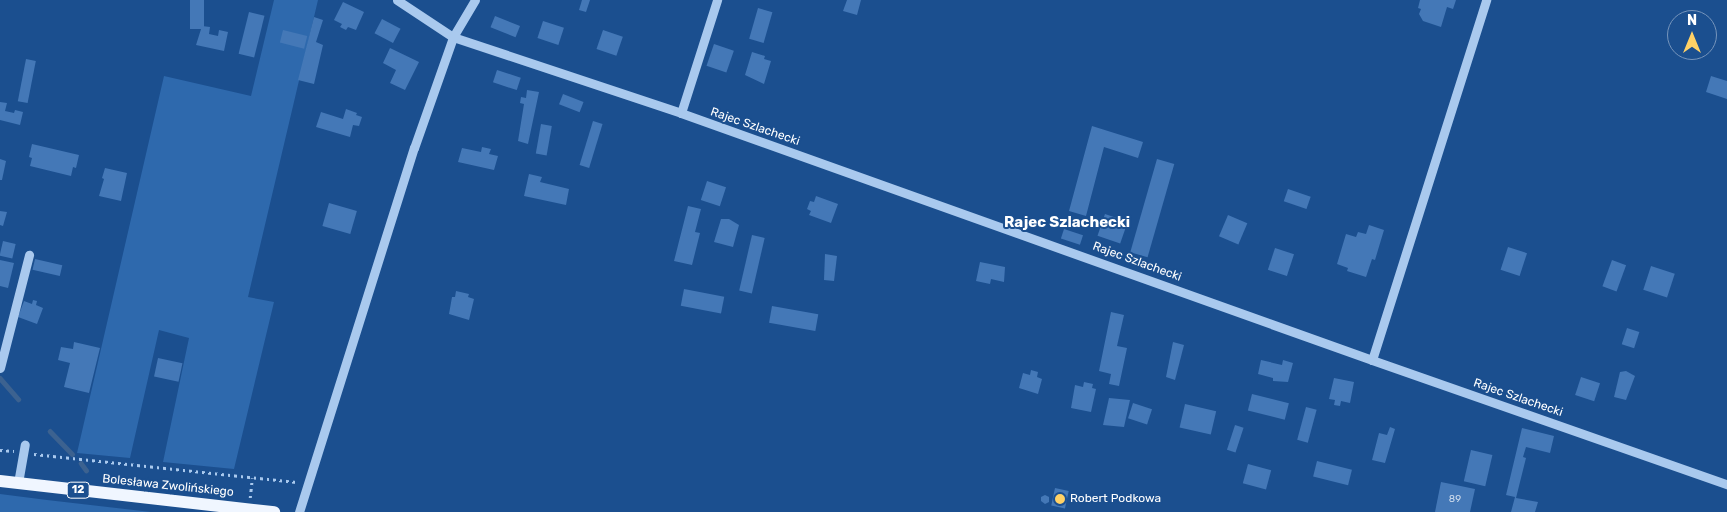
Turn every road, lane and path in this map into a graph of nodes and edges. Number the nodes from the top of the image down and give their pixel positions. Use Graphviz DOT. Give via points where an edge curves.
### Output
graph roads {
  1 [pos="397,0"];
  2 [pos="475,0"];
  3 [pos="717,0"];
  4 [pos="1486,0"];
  5 [pos="453,37"];
  6 [pos="681,113"];
  7 [pos="29,255"];
  8 [pos="1372,360"];
  9 [pos="0,368"];
  10 [pos="24,449"];
  11 [pos="0,450"];
  12 [pos="0,481"];
  13 [pos="18,483"];
  14 [pos="308,483"];
  15 [pos="1727,484"];
  16 [pos="274,512"];
  17 [pos="299,512"];
  1 -- 5 [label="street, Rajec Szlachecki"];
  2 -- 5 [label="street"];
  3 -- 6 [label="street"];
  4 -- 8 [label="street"];
  5 -- 6 [label="street, Rajec Szlachecki"];
  5 -- 14 [label="street" via="414,148"];
  6 -- 8 [label="street, Rajec Szlachecki"];
  7 -- 9 [label="street"];
  8 -- 15 [label="street, Rajec Szlachecki"];
  10 -- 11 [label="path"];
  10 -- 13 [label="street"];
  10 -- 14 [label="path"];
  12 -- 13 [label="main road, Bolesława Zwolińskiego / 12"];
  13 -- 16 [label="main road, Bolesława Zwolińskiego / 12"];
  14 -- 17 [label="street"];
}
